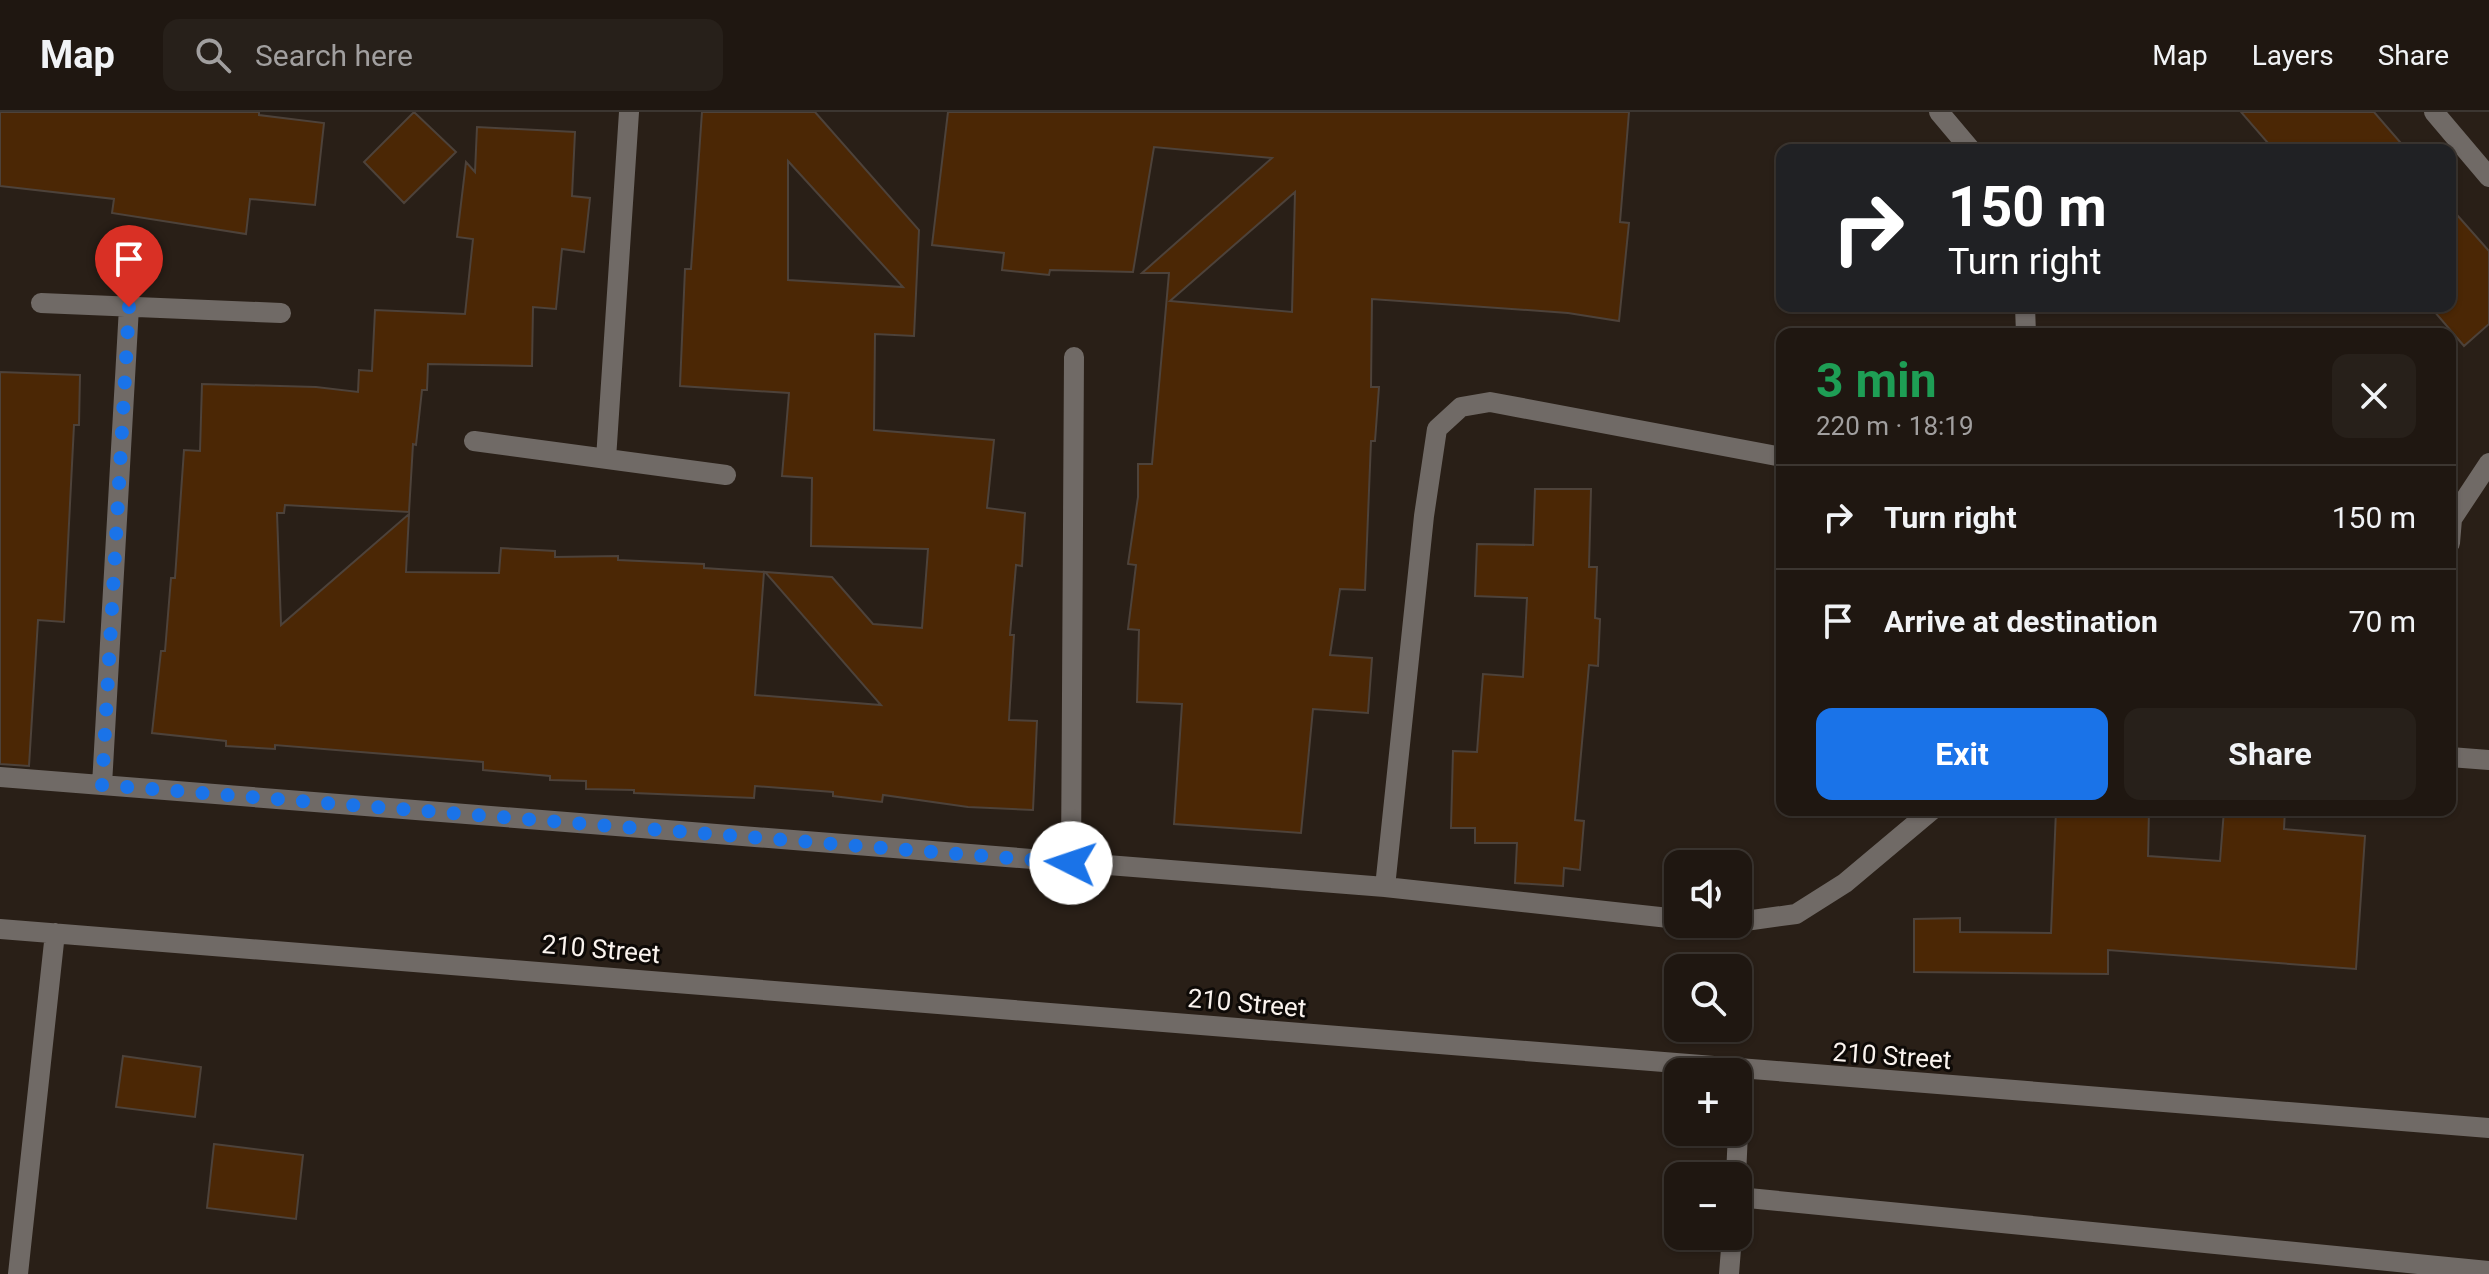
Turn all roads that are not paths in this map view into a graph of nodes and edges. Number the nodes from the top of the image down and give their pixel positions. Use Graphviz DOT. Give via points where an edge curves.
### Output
graph roads {
  1 [pos="629,112"];
  2 [pos="1939,112"];
  3 [pos="2434,112"];
  4 [pos="1966,144"];
  5 [pos="2489,177"];
  6 [pos="41,303"];
  7 [pos="129,307"];
  8 [pos="281,313"];
  9 [pos="1074,357"];
  10 [pos="474,441"];
  11 [pos="1776,456"];
  12 [pos="606,459"];
  13 [pos="2489,463"];
  14 [pos="726,475"];
  15 [pos="2456,513"];
  16 [pos="2456,757"];
  17 [pos="2489,760"];
  18 [pos="0,777"];
  19 [pos="102,785"];
  20 [pos="1925,816"];
  21 [pos="1071,863"];
  22 [pos="1385,887"];
  23 [pos="1664,917"];
  24 [pos="1752,920"];
  25 [pos="0,929"];
  26 [pos="55,933"];
  27 [pos="1664,1064"];
  28 [pos="1752,1071"];
  29 [pos="2489,1128"];
  30 [pos="1752,1198"];
  31 [pos="1731,1250"];
  32 [pos="2489,1271"];
  33 [pos="18,1274"];
  34 [pos="1729,1274"];
  1 -- 12 [label="street"];
  2 -- 4 [label="street"];
  3 -- 5 [label="street"];
  6 -- 7 [label="street"];
  7 -- 8 [label="street"];
  7 -- 19 [label="street"];
  9 -- 21 [label="street"];
  10 -- 12 [label="street"];
  11 -- 22 [label="street" via="1490,402 1461,407 1437,429"];
  12 -- 14 [label="street"];
  13 -- 15 [label="street"];
  16 -- 17 [label="street"];
  18 -- 19 [label="street"];
  19 -- 21 [label="street"];
  20 -- 24 [label="street" via="1845,883 1796,914"];
  21 -- 22 [label="street"];
  22 -- 23 [label="street"];
  25 -- 26 [label="street, 210 Street"];
  26 -- 27 [label="street, 210 Street"];
  26 -- 33 [label="street"];
  28 -- 29 [label="street, 210 Street"];
  30 -- 32 [label="street"];
  31 -- 34 [label="street"];
}
